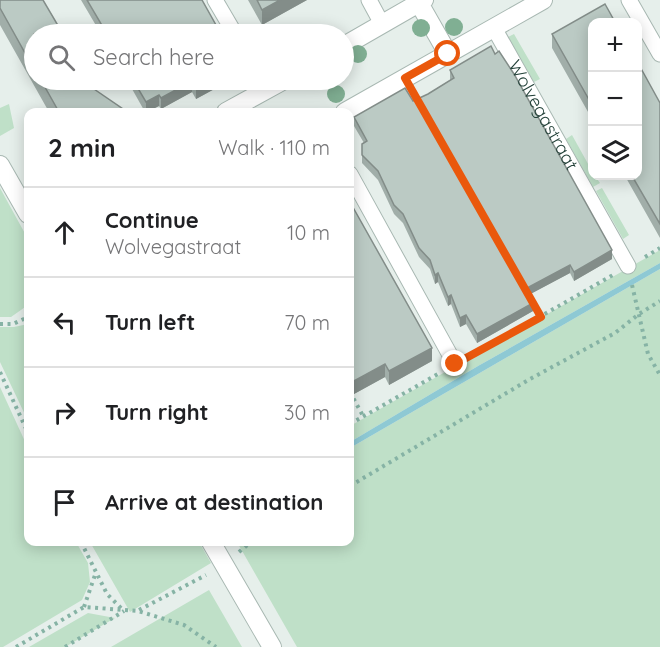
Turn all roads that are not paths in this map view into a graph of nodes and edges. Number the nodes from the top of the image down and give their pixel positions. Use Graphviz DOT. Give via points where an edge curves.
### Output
graph roads {
  1 [pos="215,0"];
  2 [pos="369,0"];
  3 [pos="543,0"];
  4 [pos="630,0"];
  5 [pos="422,1"];
  6 [pos="229,24"];
  7 [pos="382,24"];
  8 [pos="494,28"];
  9 [pos="354,40"];
  10 [pos="448,54"];
  11 [pos="660,54"];
  12 [pos="257,90"];
  13 [pos="232,108"];
  14 [pos="352,108"];
  15 [pos="0,165"];
  16 [pos="354,181"];
  17 [pos="24,207"];
  18 [pos="628,266"];
  19 [pos="455,364"];
  20 [pos="214,546"];
  21 [pos="272,647"];
  1 -- 6 [label="lane"];
  2 -- 7 [label="lane"];
  3 -- 8 [label="street"];
  4 -- 11 [label="lane"];
  5 -- 7 [label="street"];
  5 -- 10 [label="street"];
  7 -- 9 [label="street"];
  8 -- 10 [label="street"];
  8 -- 18 [label="lane, Wolvegastraat"];
  10 -- 14 [label="street"];
  12 -- 13 [label="street"];
  15 -- 17 [label="street"];
  16 -- 19 [label="lane"];
  20 -- 21 [label="street"];
}
